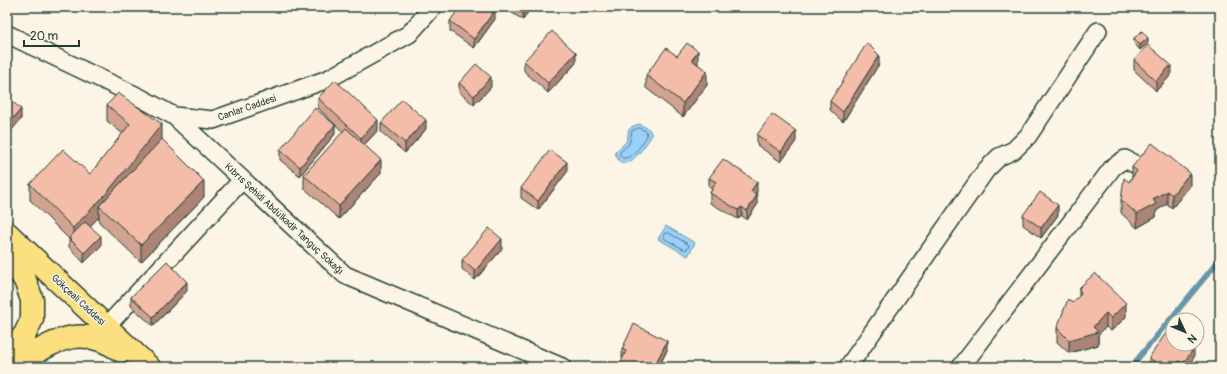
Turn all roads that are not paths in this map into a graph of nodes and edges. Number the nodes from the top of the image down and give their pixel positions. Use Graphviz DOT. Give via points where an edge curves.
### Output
graph roads {
  1 [pos="433,7"];
  2 [pos="1098,31"];
  3 [pos="7,34"];
  4 [pos="174,116"];
  5 [pos="1142,168"];
  6 [pos="242,180"];
  7 [pos="7,233"];
  8 [pos="7,257"];
  9 [pos="106,327"];
  10 [pos="7,354"];
  11 [pos="11,367"];
  12 [pos="142,367"];
  13 [pos="149,367"];
  14 [pos="562,367"];
  15 [pos="848,367"];
  16 [pos="961,367"];
  1 -- 4 [label="street, Canlar Caddesi" via="409,34 328,79 213,120"];
  2 -- 15 [label="street" via="1028,136 1014,150 999,158 986,170"];
  3 -- 4 [label="street, Canlar Caddesi"];
  4 -- 6 [label="street, Kıbrıs Şehidi Abdülkadir Tanguç Sokağı"];
  5 -- 16 [label="street" via="1125,159 1113,167"];
  6 -- 9 [label="street"];
  6 -- 14 [label="street, Kıbrıs Şehidi Abdülkadir Tanguç Sokağı" via="345,275"];
  7 -- 9 [label="main road, Gökçeali Caddesi"];
  8 -- 10 [label="main road" via="25,280 32,300 32,319 25,334"];
  9 -- 13 [label="main road, Gökçeali Caddesi"];
  11 -- 12 [label="main road" via="47,346 70,337 95,338 119,350"];
}
